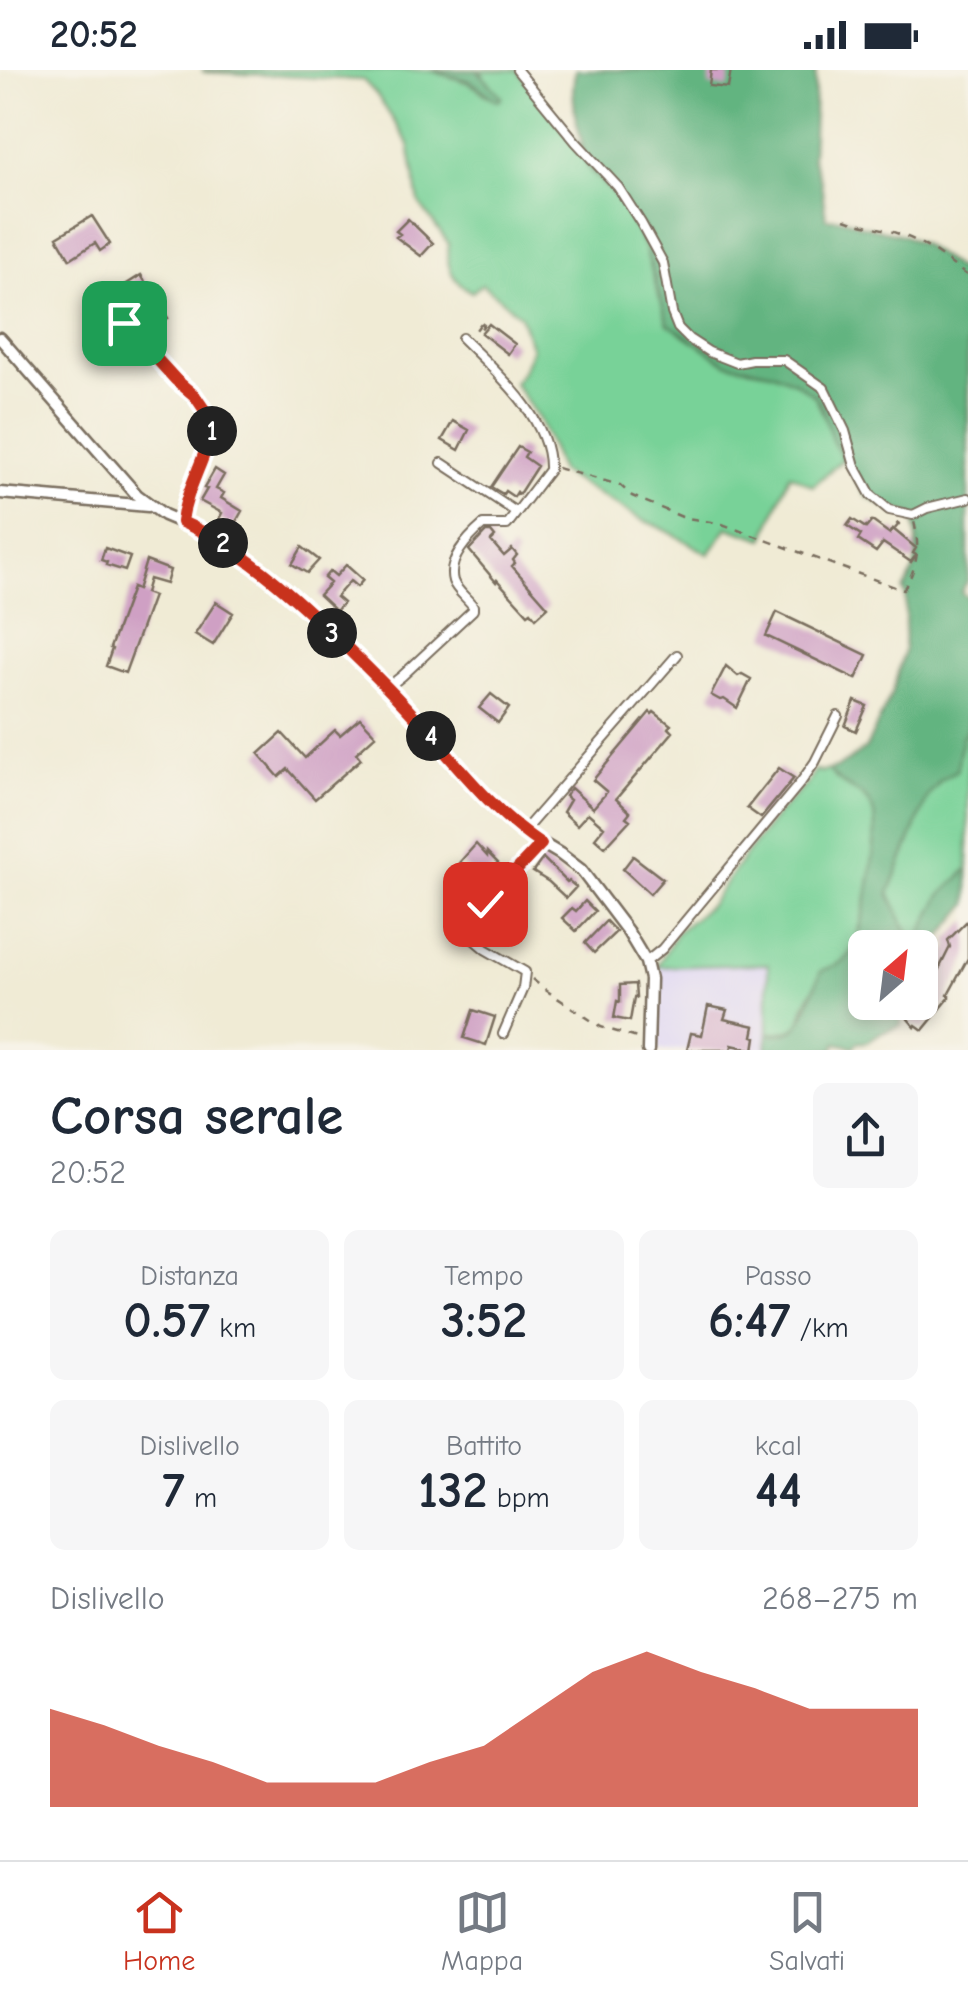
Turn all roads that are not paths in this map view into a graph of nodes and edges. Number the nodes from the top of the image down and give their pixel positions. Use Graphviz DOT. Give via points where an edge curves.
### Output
graph roads {
  1 [pos="517,70"];
  2 [pos="111,302"];
  3 [pos="0,338"];
  4 [pos="462,338"];
  5 [pos="442,463"];
  6 [pos="0,493"];
  7 [pos="968,498"];
  8 [pos="149,506"];
  9 [pos="516,512"];
  10 [pos="182,522"];
  11 [pos="677,655"];
  12 [pos="388,687"];
  13 [pos="838,716"];
  14 [pos="523,832"];
  15 [pos="541,844"];
  16 [pos="646,962"];
  17 [pos="503,1034"];
  18 [pos="648,1045"];
  1 -- 7 [label="street" via="641,222 663,263 678,328 689,340 737,363 784,360 824,388 871,495 889,510 913,514"];
  2 -- 10 [label="street" via="212,421"];
  3 -- 8 [label="street"];
  4 -- 9 [label="street" via="523,400 550,462"];
  5 -- 9 [label="street"];
  6 -- 8 [label="street"];
  8 -- 10 [label="street"];
  9 -- 12 [label="street" via="507,525 483,525 456,558 454,585 473,606 470,615"];
  10 -- 12 [label="street" via="236,552 295,598"];
  11 -- 14 [label="street"];
  12 -- 14 [label="street"];
  13 -- 16 [label="street" via="816,762"];
  14 -- 15 [label="street"];
  15 -- 16 [label="street" via="581,870"];
  15 -- 17 [label="street" via="471,928 484,948 525,972"];
  16 -- 18 [label="street"];
}
